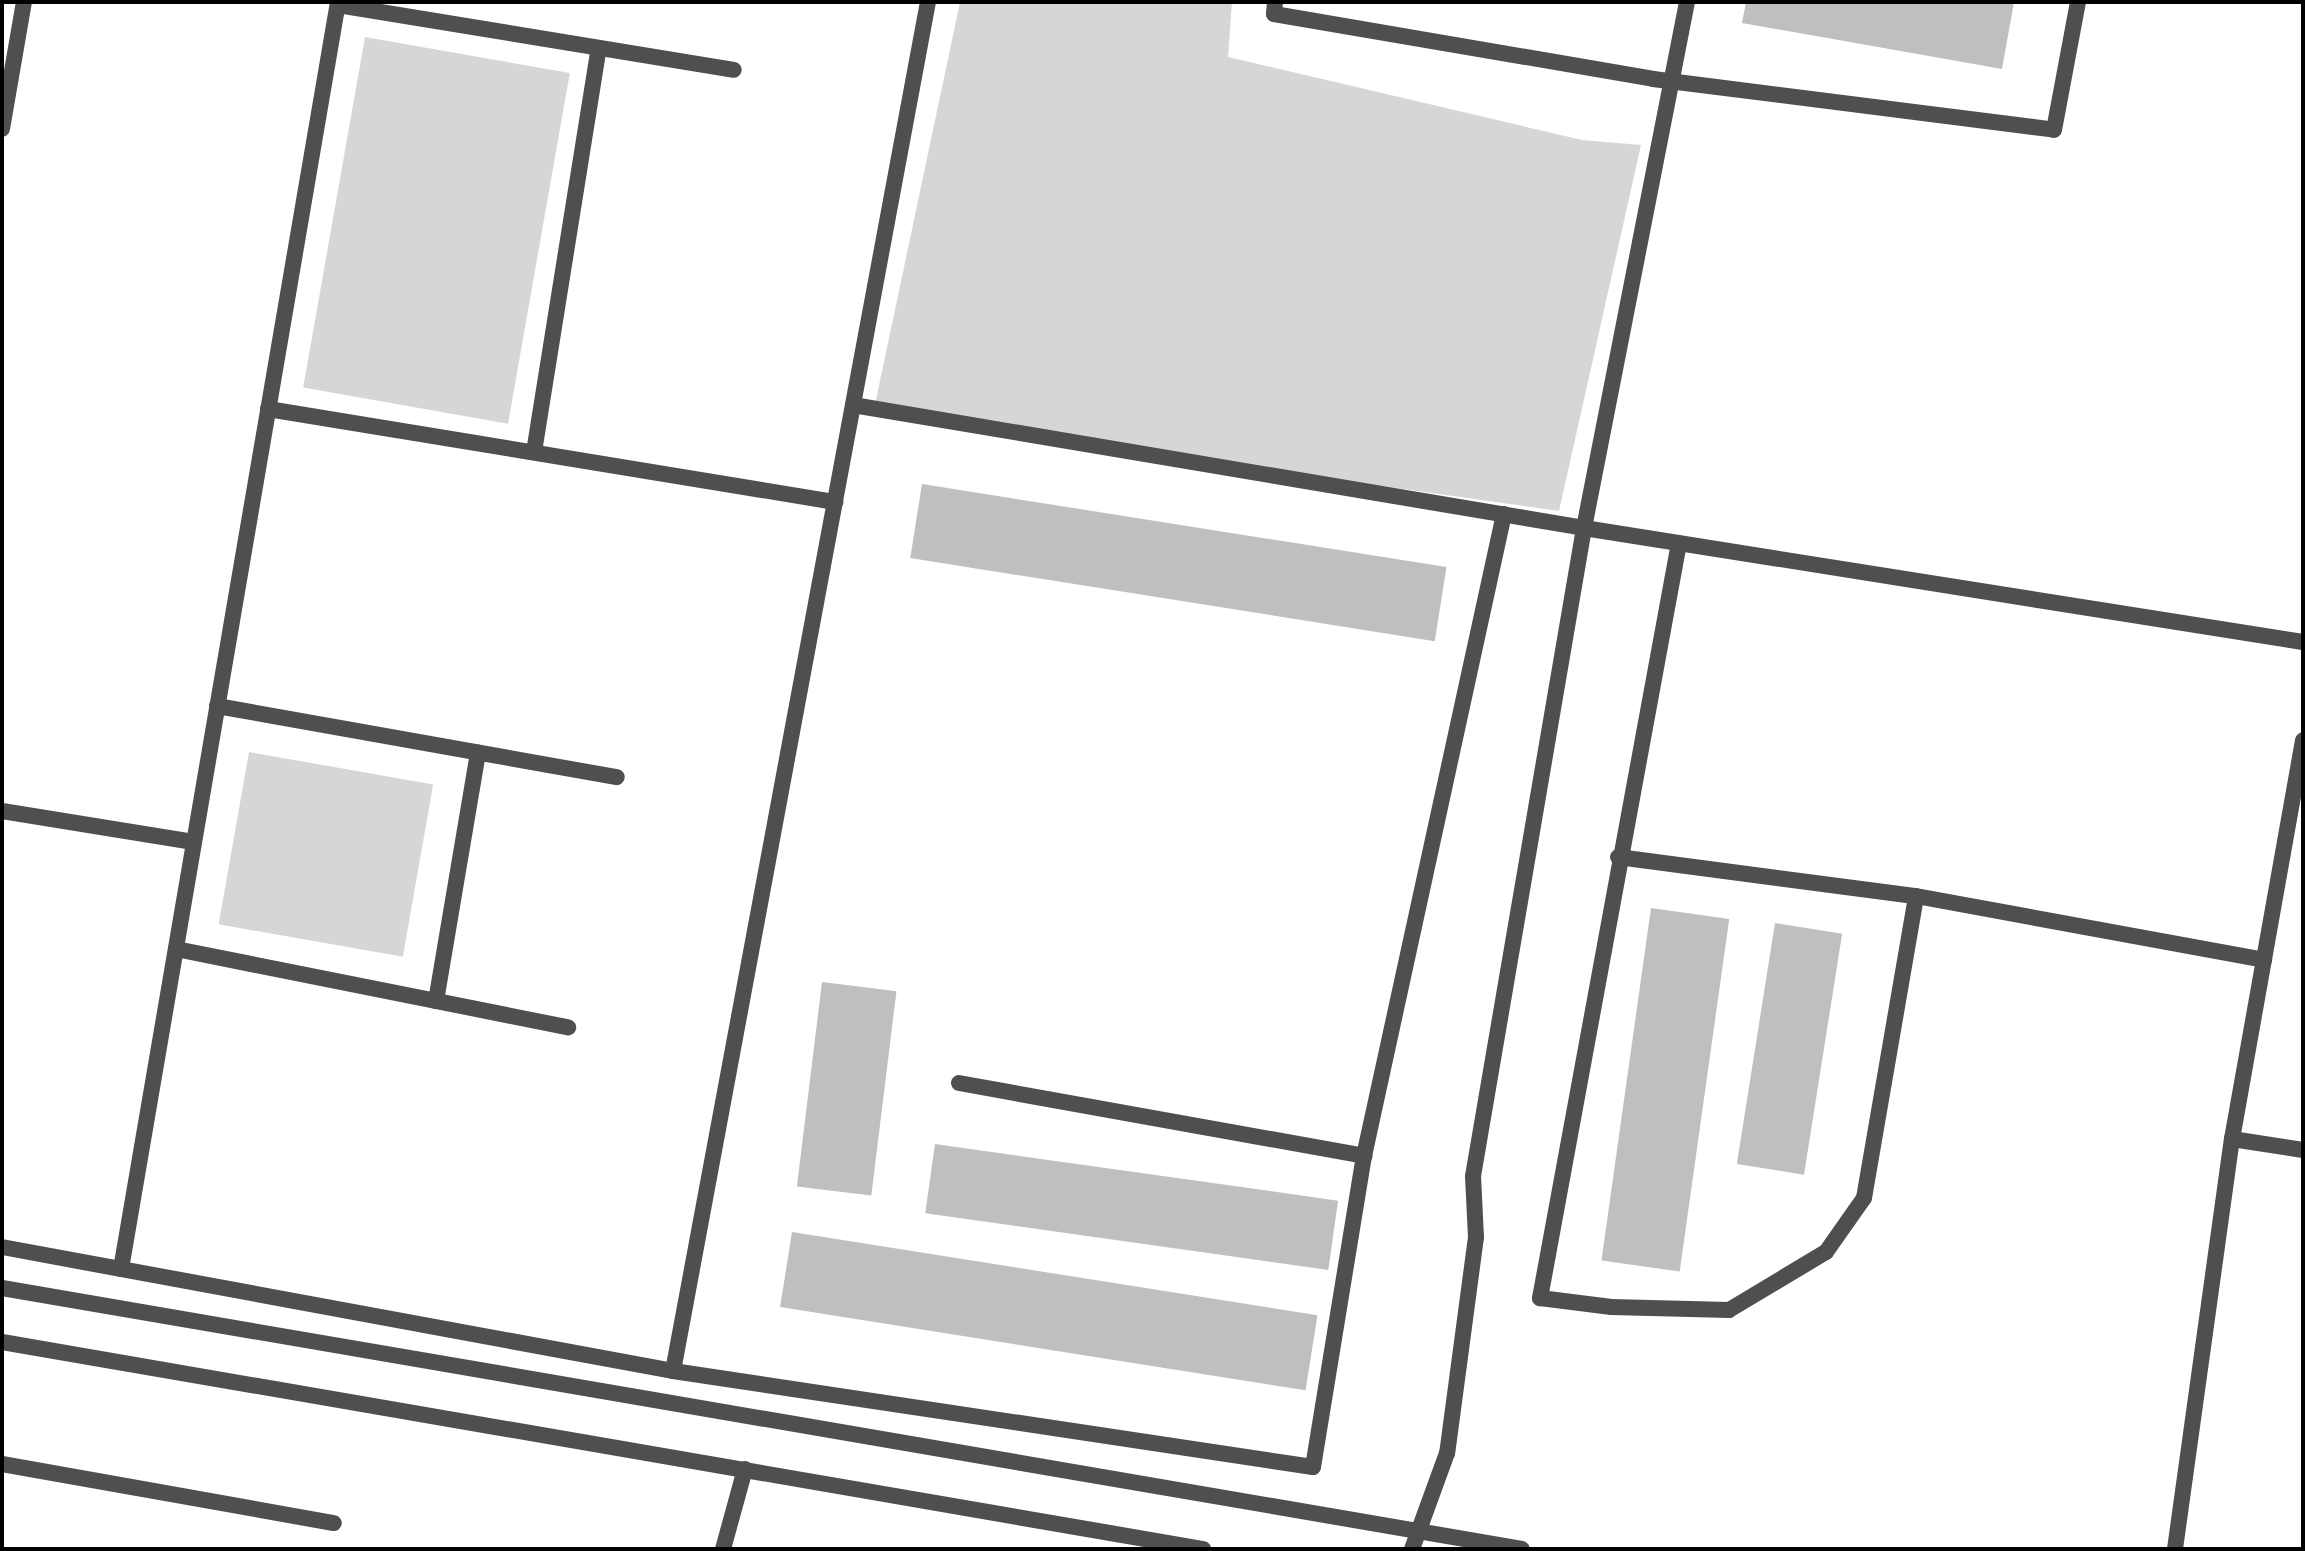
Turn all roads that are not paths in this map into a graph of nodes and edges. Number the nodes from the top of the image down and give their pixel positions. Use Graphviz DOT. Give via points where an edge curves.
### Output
graph roads {
  1 [pos="24,2"];
  2 [pos="928,2"];
  3 [pos="1275,2"];
  4 [pos="1687,2"];
  5 [pos="2078,2"];
  6 [pos="338,3"];
  7 [pos="599,48"];
  8 [pos="734,70"];
  9 [pos="1675,82"];
  10 [pos="2,129"];
  11 [pos="853,405"];
  12 [pos="268,409"];
  13 [pos="534,452"];
  14 [pos="835,502"];
  15 [pos="1504,514"];
  16 [pos="1584,528"];
  17 [pos="1679,543"];
  18 [pos="2303,642"];
  19 [pos="217,706"];
  20 [pos="2303,740"];
  21 [pos="478,753"];
  22 [pos="617,777"];
  23 [pos="2,811"];
  24 [pos="194,842"];
  25 [pos="1618,857"];
  26 [pos="1916,896"];
  27 [pos="176,949"];
  28 [pos="2264,960"];
  29 [pos="436,1001"];
  30 [pos="568,1027"];
  31 [pos="959,1083"];
  32 [pos="2232,1139"];
  33 [pos="2303,1150"];
  34 [pos="1364,1156"];
  35 [pos="2,1247"];
  36 [pos="121,1269"];
  37 [pos="2,1288"];
  38 [pos="2,1342"];
  39 [pos="673,1371"];
  40 [pos="2,1464"];
  41 [pos="745,1469"];
  42 [pos="334,1523"];
  43 [pos="1416,1530"];
  44 [pos="723,1549"];
  45 [pos="1203,1549"];
  46 [pos="1412,1549"];
  47 [pos="1522,1549"];
  48 [pos="2175,1549"];
  1 -- 10 [label="street"];
  2 -- 11 [label="street"];
  3 -- 9 [label="street" via="1274,14"];
  4 -- 9 [label="street"];
  5 -- 9 [label="street" via="2054,130"];
  6 -- 7 [label="street"];
  6 -- 12 [label="street"];
  7 -- 8 [label="street"];
  7 -- 13 [label="street"];
  9 -- 16 [label="street"];
  11 -- 14 [label="street"];
  11 -- 15 [label="street"];
  12 -- 13 [label="street"];
  12 -- 19 [label="street"];
  13 -- 14 [label="street"];
  14 -- 39 [label="street"];
  15 -- 16 [label="street"];
  15 -- 34 [label="street"];
  16 -- 17 [label="street"];
  16 -- 43 [label="street" via="1473,1176 1476,1237 1447,1453"];
  17 -- 18 [label="street"];
  17 -- 25 [label="street"];
  19 -- 21 [label="street"];
  19 -- 24 [label="street"];
  20 -- 28 [label="street"];
  21 -- 22 [label="street"];
  21 -- 29 [label="street"];
  23 -- 24 [label="street"];
  24 -- 27 [label="street"];
  25 -- 26 [label="street"];
  25 -- 26 [label="street" via="1540,1298 1611,1307 1729,1310 1826,1252 1864,1198"];
  26 -- 28 [label="street"];
  27 -- 29 [label="street"];
  27 -- 36 [label="street"];
  28 -- 32 [label="street"];
  29 -- 30 [label="street"];
  31 -- 34 [label="street"];
  32 -- 33 [label="street"];
  32 -- 48 [label="street"];
  34 -- 39 [label="street" via="1313,1467"];
  35 -- 36 [label="street"];
  36 -- 39 [label="street"];
  37 -- 43 [label="street"];
  38 -- 41 [label="street"];
  40 -- 42 [label="street"];
  41 -- 44 [label="street"];
  41 -- 45 [label="street"];
  43 -- 46 [label="street"];
  43 -- 47 [label="street"];
}
